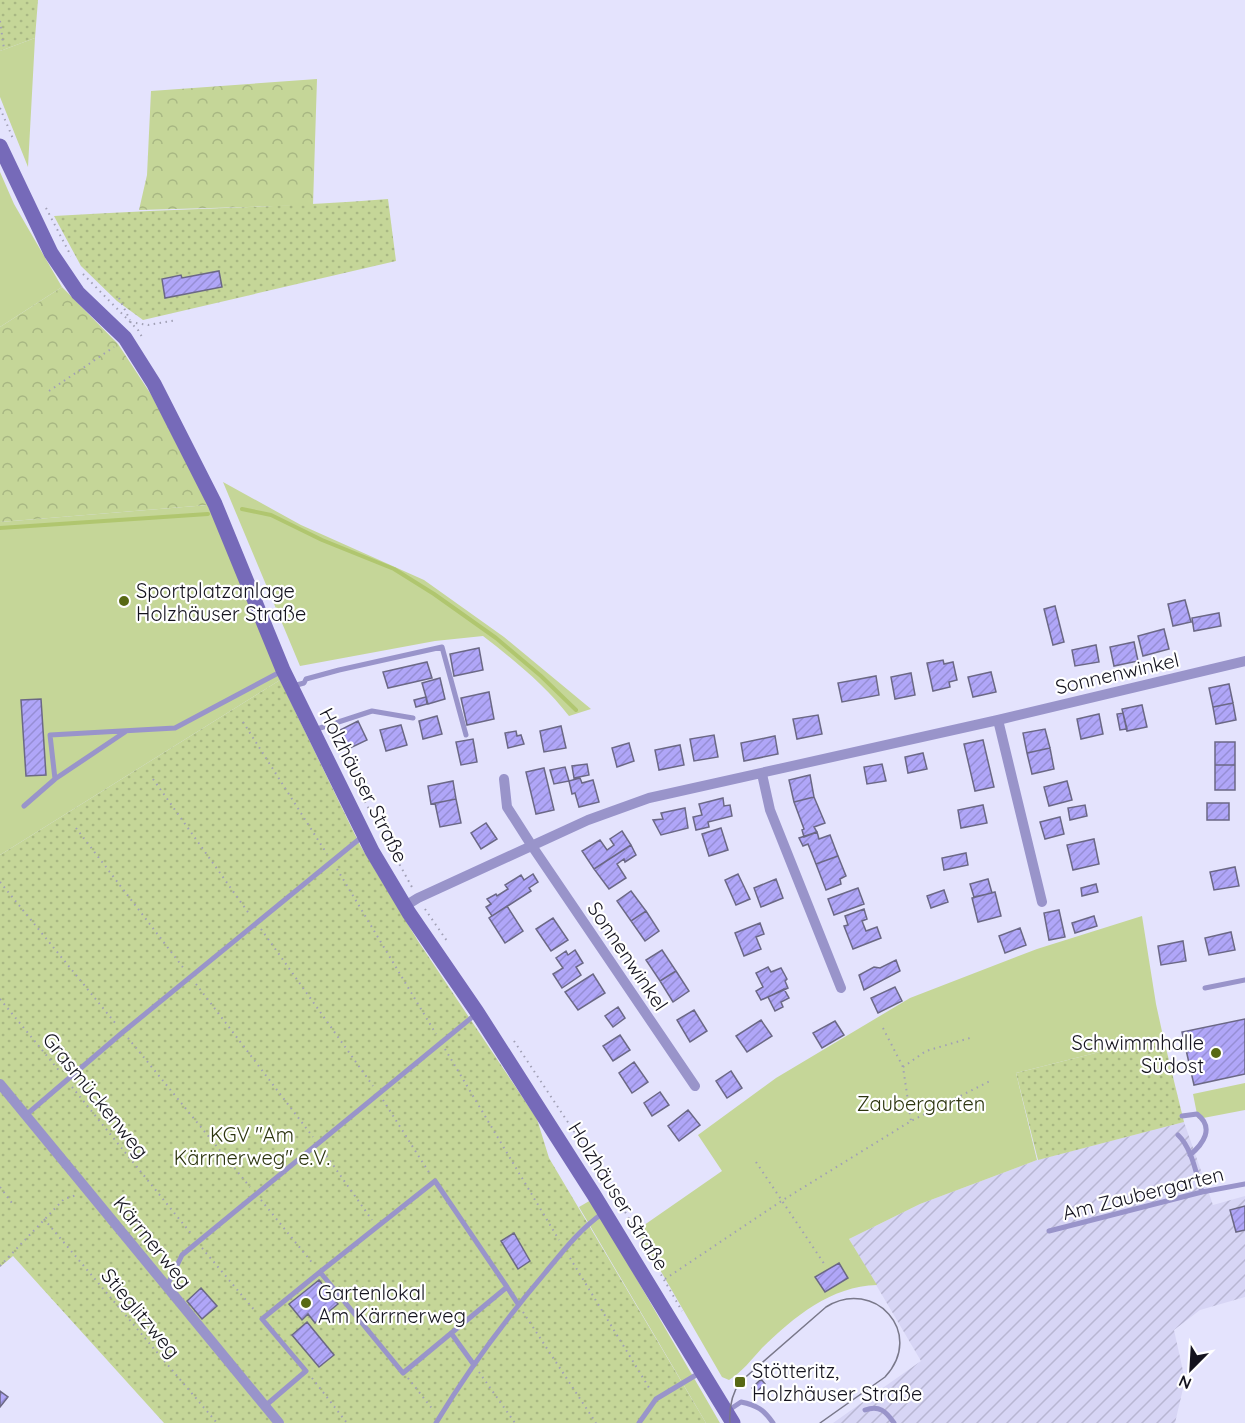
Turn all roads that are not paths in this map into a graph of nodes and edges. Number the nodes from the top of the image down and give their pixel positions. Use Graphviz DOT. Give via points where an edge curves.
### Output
graph roads {
  1 [pos="0,146"];
  2 [pos="1244,664"];
  3 [pos="283,670"];
  4 [pos="291,687"];
  5 [pos="413,718"];
  6 [pos="998,720"];
  7 [pos="312,730"];
  8 [pos="126,731"];
  9 [pos="466,735"];
  10 [pos="762,774"];
  11 [pos="55,779"];
  12 [pos="504,779"];
  13 [pos="24,806"];
  14 [pos="364,835"];
  15 [pos="532,846"];
  16 [pos="411,902"];
  17 [pos="1042,902"];
  18 [pos="1245,980"];
  19 [pos="841,988"];
  20 [pos="1205,988"];
  21 [pos="477,1012"];
  22 [pos="0,1084"];
  23 [pos="695,1086"];
  24 [pos="26,1116"];
  25 [pos="1182,1116"];
  26 [pos="1178,1135"];
  27 [pos="1190,1155"];
  28 [pos="1245,1184"];
  29 [pos="1202,1192"];
  30 [pos="605,1212"];
  31 [pos="1049,1231"];
  32 [pos="320,1272"];
  33 [pos="167,1287"];
  34 [pos="507,1287"];
  35 [pos="518,1304"];
  36 [pos="451,1333"];
  37 [pos="474,1365"];
  38 [pos="702,1371"];
  39 [pos="265,1406"];
  40 [pos="865,1410"];
  41 [pos="730,1418"];
  42 [pos="438,1420"];
  43 [pos="279,1423"];
  44 [pos="639,1423"];
  45 [pos="773,1423"];
  46 [pos="894,1423"];
  1 -- 3 [label="main road, Holzhäuser Straße" via="51,253 78,293 125,338 154,384 215,504"];
  2 -- 6 [label="street, Sonnenwinkel"];
  3 -- 4 [label="main road, Holzhäuser Straße"];
  3 -- 8 [label="lane" via="175,728"];
  4 -- 7 [label="main road, Holzhäuser Straße"];
  4 -- 9 [label="lane" via="339,670 442,647"];
  5 -- 7 [label="lane" via="372,711"];
  6 -- 10 [label="street, Sonnenwinkel"];
  6 -- 17 [label="street"];
  7 -- 14 [label="main road, Holzhäuser Straße"];
  8 -- 11 [label="lane"];
  8 -- 11 [label="lane" via="50,735"];
  10 -- 15 [label="street, Sonnenwinkel" via="649,798"];
  10 -- 19 [label="street" via="770,810"];
  11 -- 13 [label="lane"];
  12 -- 15 [label="street, Sonnenwinkel" via="507,807"];
  14 -- 16 [label="main road, Holzhäuser Straße"];
  14 -- 24 [label="lane"];
  15 -- 16 [label="street, Sonnenwinkel"];
  15 -- 23 [label="street, Sonnenwinkel"];
  16 -- 21 [label="main road, Holzhäuser Straße"];
  18 -- 20 [label="lane"];
  21 -- 30 [label="main road, Holzhäuser Straße"];
  21 -- 33 [label="lane" via="182,1255"];
  22 -- 24 [label="street, Kärrnerweg"];
  24 -- 33 [label="street, Kärrnerweg"];
  25 -- 27 [label="lane" via="1197,1114 1203,1119 1204,1143"];
  26 -- 27 [label="lane"];
  27 -- 29 [label="lane"];
  28 -- 29 [label="lane, Am Zaubergarten"];
  29 -- 31 [label="lane, Am Zaubergarten"];
  30 -- 35 [label="lane" via="586,1225"];
  30 -- 38 [label="main road, Holzhäuser Straße" via="658,1284"];
  32 -- 34 [label="lane" via="435,1181"];
  32 -- 36 [label="lane" via="403,1373"];
  32 -- 39 [label="lane" via="262,1319 306,1371"];
  33 -- 39 [label="street, Kärrnerweg"];
  34 -- 35 [label="lane"];
  34 -- 36 [label="lane"];
  35 -- 37 [label="lane"];
  36 -- 37 [label="lane"];
  37 -- 42 [label="lane"];
  38 -- 41 [label="main road, Holzhäuser Straße"];
  38 -- 44 [label="lane" via="656,1399"];
  39 -- 43 [label="street, Kärrnerweg"];
  40 -- 46 [label="lane" via="879,1408 888,1412"];
  41 -- 45 [label="lane" via="741,1402 754,1404"];
}
